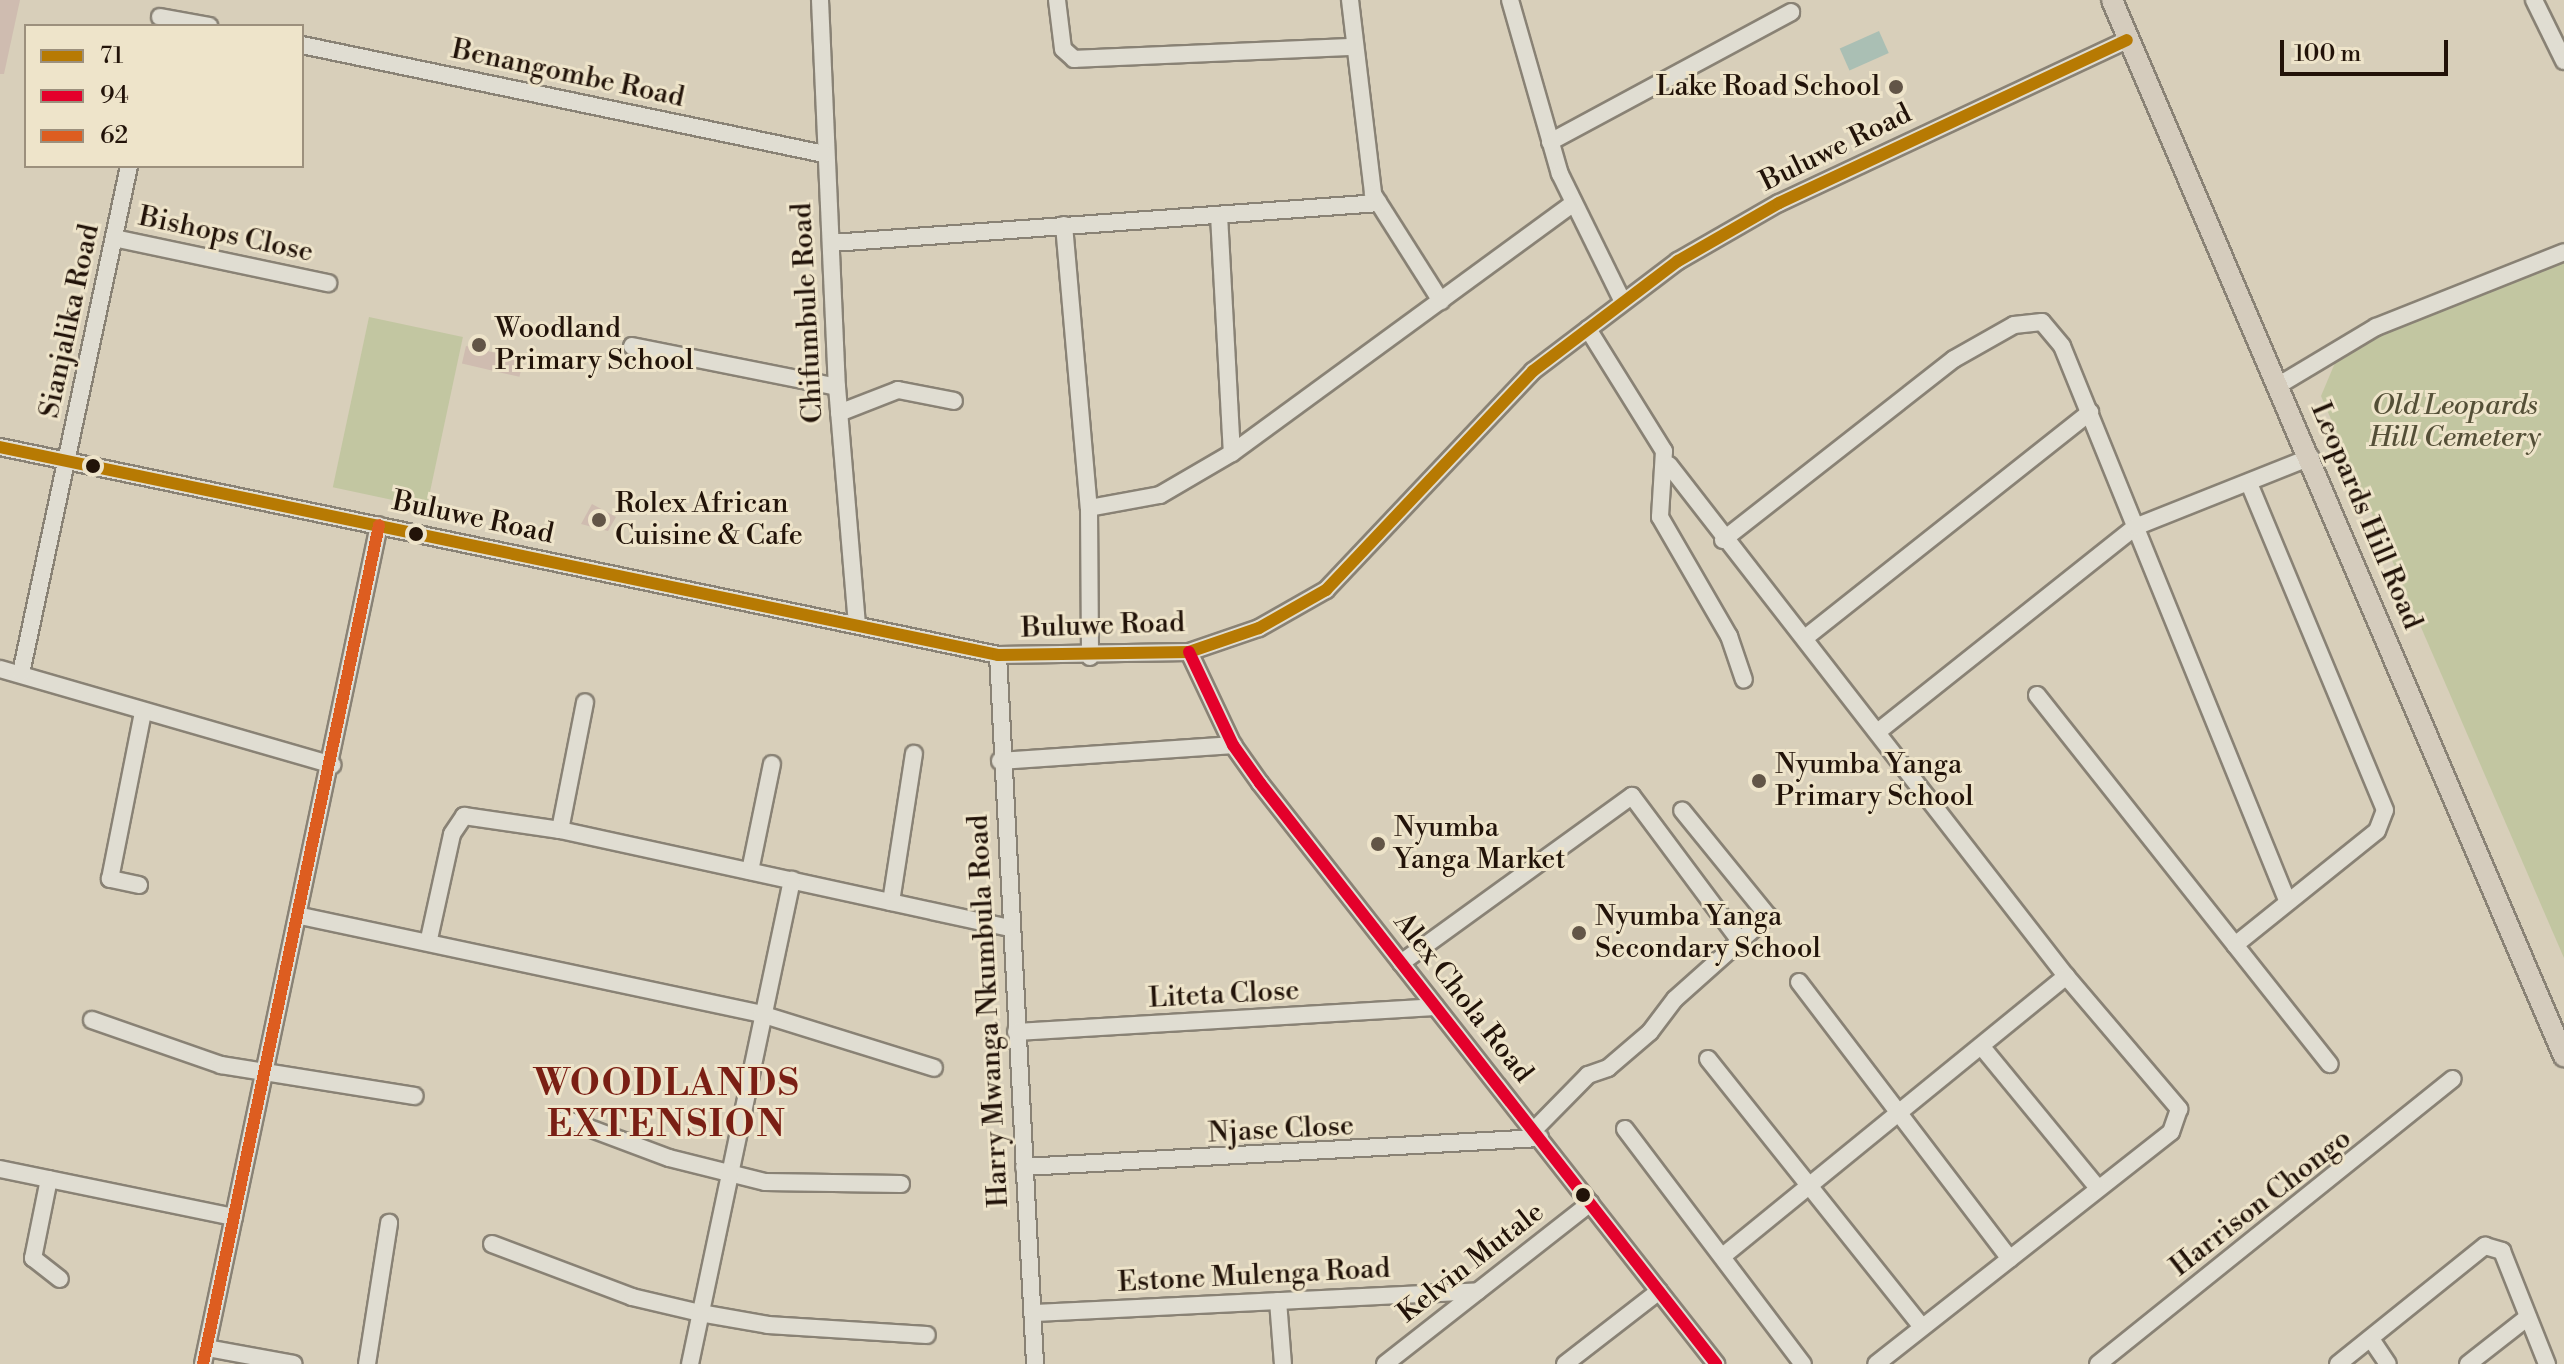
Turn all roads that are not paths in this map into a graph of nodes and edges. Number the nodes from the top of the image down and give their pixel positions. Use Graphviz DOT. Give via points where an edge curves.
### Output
graph roads {
  1 [pos="820,0"];
  2 [pos="1057,0"];
  3 [pos="1350,0"];
  4 [pos="1510,0"];
  5 [pos="2112,0"];
  6 [pos="2534,0"];
  7 [pos="1791,12"];
  8 [pos="160,14"];
  9 [pos="201,24"];
  10 [pos="2127,40"];
  11 [pos="304,45"];
  12 [pos="1353,47"];
  13 [pos="2564,61"];
  14 [pos="1550,142"];
  15 [pos="824,154"];
  16 [pos="129,168"];
  17 [pos="1379,203"];
  18 [pos="1573,203"];
  19 [pos="1219,215"];
  20 [pos="1064,225"];
  21 [pos="114,238"];
  22 [pos="832,243"];
  23 [pos="2564,252"];
  24 [pos="328,283"];
  25 [pos="1621,298"];
  26 [pos="1441,301"];
  27 [pos="1588,329"];
  28 [pos="632,346"];
  29 [pos="2279,385"];
  30 [pos="837,387"];
  31 [pos="954,401"];
  32 [pos="2090,412"];
  33 [pos="839,413"];
  34 [pos="0,447"];
  35 [pos="1232,453"];
  36 [pos="2311,457"];
  37 [pos="68,461"];
  38 [pos="1669,465"];
  39 [pos="2249,484"];
  40 [pos="1089,508"];
  41 [pos="379,525"];
  42 [pos="2135,527"];
  43 [pos="1723,540"];
  44 [pos="857,623"];
  45 [pos="1805,638"];
  46 [pos="1189,652"];
  47 [pos="998,655"];
  48 [pos="1090,657"];
  49 [pos="0,669"];
  50 [pos="21,673"];
  51 [pos="1744,680"];
  52 [pos="2037,695"];
  53 [pos="585,702"];
  54 [pos="143,712"];
  55 [pos="1880,730"];
  56 [pos="1233,745"];
  57 [pos="914,754"];
  58 [pos="1000,761"];
  59 [pos="772,764"];
  60 [pos="332,765"];
  61 [pos="1682,810"];
  62 [pos="560,830"];
  63 [pos="750,871"];
  64 [pos="792,880"];
  65 [pos="139,885"];
  66 [pos="2287,900"];
  67 [pos="891,902"];
  68 [pos="301,916"];
  69 [pos="1008,928"];
  70 [pos="429,939"];
  71 [pos="1740,941"];
  72 [pos="2235,945"];
  73 [pos="1401,963"];
  74 [pos="2066,976"];
  75 [pos="1799,982"];
  76 [pos="1435,1007"];
  77 [pos="761,1014"];
  78 [pos="92,1020"];
  79 [pos="1016,1032"];
  80 [pos="1982,1047"];
  81 [pos="2564,1056"];
  82 [pos="1708,1059"];
  83 [pos="2329,1064"];
  84 [pos="934,1068"];
  85 [pos="267,1074"];
  86 [pos="2453,1079"];
  87 [pos="415,1096"];
  88 [pos="1899,1116"];
  89 [pos="565,1119"];
  90 [pos="1625,1129"];
  91 [pos="1537,1134"];
  92 [pos="1024,1167"];
  93 [pos="0,1169"];
  94 [pos="728,1174"];
  95 [pos="49,1179"];
  96 [pos="901,1184"];
  97 [pos="1808,1186"];
  98 [pos="2097,1187"];
  99 [pos="1590,1203"];
  100 [pos="234,1217"];
  101 [pos="389,1223"];
  102 [pos="492,1244"];
  103 [pos="1723,1256"];
  104 [pos="2010,1259"];
  105 [pos="60,1279"];
  106 [pos="1477,1291"];
  107 [pos="1659,1291"];
  108 [pos="1278,1301"];
  109 [pos="700,1313"];
  110 [pos="1033,1313"];
  111 [pos="2528,1317"];
  112 [pos="1922,1327"];
  113 [pos="927,1335"];
  114 [pos="2371,1339"];
  115 [pos="205,1356"];
  116 [pos="294,1364"];
  117 [pos="367,1364"];
  118 [pos="690,1364"];
  119 [pos="1035,1364"];
  120 [pos="1283,1364"];
  121 [pos="1385,1364"];
  122 [pos="1565,1364"];
  123 [pos="1716,1364"];
  124 [pos="1803,1364"];
  125 [pos="1876,1364"];
  126 [pos="2098,1364"];
  127 [pos="2338,1364"];
  128 [pos="2388,1364"];
  129 [pos="2468,1364"];
  130 [pos="2547,1364"];
  1 -- 15 [label="street, Chifumbule Road"];
  2 -- 12 [label="street" via="1063,49 1074,59"];
  3 -- 12 [label="street"];
  4 -- 14 [label="street"];
  5 -- 10 [label="main road, Leopards Hill Road"];
  6 -- 13 [label="street"];
  7 -- 14 [label="street"];
  8 -- 9 [label="street"];
  10 -- 25 [label="street, Buluwe Road" via="1779,203"];
  10 -- 29 [label="main road, Leopards Hill Road"];
  11 -- 15 [label="street, Benangombe Road"];
  12 -- 17 [label="street"];
  14 -- 18 [label="street"];
  15 -- 22 [label="street, Chifumbule Road"];
  16 -- 21 [label="street, Sianjalika Road"];
  17 -- 19 [label="street"];
  17 -- 26 [label="street"];
  18 -- 25 [label="street"];
  18 -- 26 [label="street"];
  19 -- 20 [label="street"];
  19 -- 35 [label="street"];
  20 -- 22 [label="street"];
  20 -- 40 [label="street"];
  21 -- 24 [label="street, Bishops Close"];
  21 -- 37 [label="street, Sianjalika Road"];
  22 -- 30 [label="street, Chifumbule Road"];
  23 -- 29 [label="street" via="2376,327"];
  25 -- 27 [label="street, Buluwe Road"];
  26 -- 35 [label="street"];
  27 -- 38 [label="street"];
  27 -- 46 [label="street, Buluwe Road" via="1471,432 1326,590 1259,628"];
  28 -- 30 [label="street"];
  29 -- 36 [label="main road, Leopards Hill Road"];
  30 -- 33 [label="street, Chifumbule Road"];
  31 -- 33 [label="street" via="898,390"];
  32 -- 42 [label="street"];
  32 -- 43 [label="street" via="2053,332 2042,322 2014,325 1954,359"];
  32 -- 45 [label="street"];
  33 -- 44 [label="street, Chifumbule Road"];
  34 -- 37 [label="street, Buluwe Road"];
  35 -- 40 [label="street" via="1160,495"];
  36 -- 39 [label="street"];
  36 -- 81 [label="main road, Leopards Hill Road"];
  37 -- 41 [label="street, Buluwe Road"];
  37 -- 50 [label="street, Sianjalika Road"];
  38 -- 43 [label="street"];
  38 -- 51 [label="street" via="1656,494 1660,517 1729,636"];
  39 -- 42 [label="street"];
  39 -- 66 [label="street" via="2385,810 2377,831"];
  40 -- 48 [label="street"];
  41 -- 44 [label="street, Buluwe Road"];
  41 -- 60 [label="street"];
  42 -- 55 [label="street"];
  42 -- 66 [label="street"];
  43 -- 45 [label="street"];
  44 -- 47 [label="street, Buluwe Road"];
  45 -- 55 [label="street"];
  46 -- 48 [label="street, Buluwe Road"];
  46 -- 56 [label="street, Alex Chola Road"];
  47 -- 48 [label="street, Buluwe Road"];
  47 -- 58 [label="street, Harry Mwanga Nkumbula Road"];
  49 -- 50 [label="street"];
  50 -- 54 [label="street"];
  52 -- 72 [label="street"];
  53 -- 62 [label="street"];
  54 -- 60 [label="street"];
  54 -- 65 [label="street" via="110,879"];
  55 -- 74 [label="street"];
  56 -- 58 [label="street"];
  56 -- 73 [label="street, Alex Chola Road"];
  57 -- 67 [label="street"];
  58 -- 69 [label="street, Harry Mwanga Nkumbula Road"];
  59 -- 63 [label="street"];
  60 -- 68 [label="street"];
  61 -- 71 [label="street" via="1768,916"];
  62 -- 63 [label="street"];
  62 -- 70 [label="street" via="462,817"];
  63 -- 64 [label="street"];
  64 -- 67 [label="street"];
  64 -- 77 [label="street"];
  66 -- 72 [label="street"];
  67 -- 69 [label="street"];
  68 -- 70 [label="street"];
  68 -- 85 [label="street"];
  69 -- 79 [label="street, Harry Mwanga Nkumbula Road"];
  70 -- 77 [label="street"];
  71 -- 73 [label="street" via="1632,796"];
  71 -- 91 [label="street" via="1650,1032 1608,1068 1588,1075"];
  72 -- 83 [label="street"];
  73 -- 76 [label="street, Alex Chola Road"];
  74 -- 80 [label="street"];
  74 -- 98 [label="street" via="2179,1109 2171,1132"];
  75 -- 88 [label="street"];
  76 -- 79 [label="street, Liteta Close"];
  76 -- 91 [label="street, Alex Chola Road"];
  77 -- 84 [label="street"];
  77 -- 94 [label="street"];
  78 -- 85 [label="street" via="206,1061"];
  79 -- 92 [label="street, Harry Mwanga Nkumbula Road"];
  80 -- 88 [label="street"];
  80 -- 98 [label="street"];
  82 -- 97 [label="street"];
  85 -- 87 [label="street"];
  85 -- 100 [label="street"];
  86 -- 126 [label="street, Harrison Chongo"];
  88 -- 97 [label="street"];
  88 -- 104 [label="street"];
  89 -- 94 [label="street"];
  90 -- 103 [label="street"];
  91 -- 92 [label="street, Njase Close"];
  91 -- 99 [label="street, Alex Chola Road"];
  92 -- 110 [label="street, Harry Mwanga Nkumbula Road"];
  93 -- 95 [label="street"];
  94 -- 96 [label="street" via="786,1185"];
  94 -- 109 [label="street"];
  95 -- 100 [label="street"];
  95 -- 105 [label="street" via="33,1258"];
  97 -- 103 [label="street"];
  97 -- 112 [label="street"];
  98 -- 104 [label="street"];
  99 -- 106 [label="street, Kelvin Mutale"];
  99 -- 107 [label="street, Alex Chola Road"];
  100 -- 115 [label="street"];
  101 -- 117 [label="street"];
  102 -- 109 [label="street" via="632,1297"];
  103 -- 124 [label="street"];
  104 -- 112 [label="street"];
  106 -- 108 [label="street, Estone Mulenga Road"];
  106 -- 121 [label="street, Kelvin Mutale"];
  107 -- 122 [label="street"];
  107 -- 123 [label="street, Alex Chola Road"];
  108 -- 110 [label="street, Estone Mulenga Road"];
  108 -- 120 [label="street"];
  109 -- 113 [label="street" via="768,1325"];
  109 -- 118 [label="street"];
  110 -- 119 [label="street, Harry Mwanga Nkumbula Road"];
  111 -- 114 [label="street" via="2502,1251 2485,1246"];
  111 -- 129 [label="street"];
  111 -- 130 [label="street"];
  112 -- 125 [label="street"];
  114 -- 127 [label="street"];
  114 -- 128 [label="street"];
  115 -- 116 [label="street"];
}
